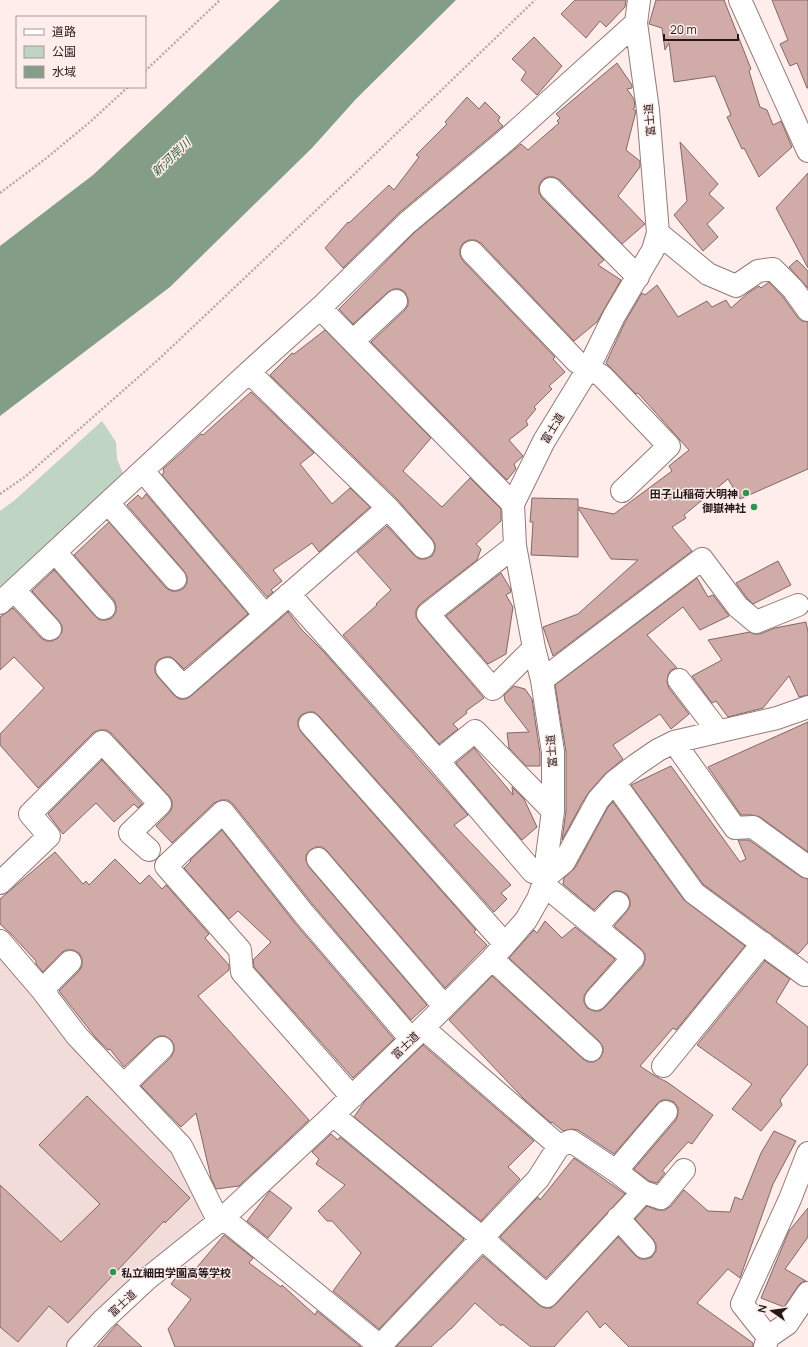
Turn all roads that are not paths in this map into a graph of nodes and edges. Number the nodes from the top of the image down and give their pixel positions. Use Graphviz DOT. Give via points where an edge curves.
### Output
graph roads {
  1 [pos="639,0"];
  2 [pos="740,0"];
  3 [pos="636,23"];
  4 [pos="808,151"];
  5 [pos="551,189"];
  6 [pos="658,233"];
  7 [pos="472,252"];
  8 [pos="638,277"];
  9 [pos="396,301"];
  10 [pos="320,308"];
  11 [pos="808,310"];
  12 [pos="352,341"];
  13 [pos="588,370"];
  14 [pos="249,372"];
  15 [pos="143,471"];
  16 [pos="622,491"];
  17 [pos="108,503"];
  18 [pos="513,504"];
  19 [pos="388,508"];
  20 [pos="515,546"];
  21 [pos="423,547"];
  22 [pos="55,552"];
  23 [pos="175,579"];
  24 [pos="289,594"];
  25 [pos="7,596"];
  26 [pos="798,605"];
  27 [pos="104,608"];
  28 [pos="265,615"];
  29 [pos="50,629"];
  30 [pos="534,648"];
  31 [pos="166,668"];
  32 [pos="542,680"];
  33 [pos="679,680"];
  34 [pos="808,707"];
  35 [pos="310,724"];
  36 [pos="718,731"];
  37 [pos="674,742"];
  38 [pos="438,761"];
  39 [pos="614,782"];
  40 [pos="553,811"];
  41 [pos="149,850"];
  42 [pos="318,859"];
  43 [pos="808,867"];
  44 [pos="545,881"];
  45 [pos="0,883"];
  46 [pos="618,903"];
  47 [pos="596,927"];
  48 [pos="0,941"];
  49 [pos="763,943"];
  50 [pos="499,952"];
  51 [pos="70,962"];
  52 [pos="805,975"];
  53 [pos="42,990"];
  54 [pos="596,998"];
  55 [pos="444,1006"];
  56 [pos="417,1034"];
  57 [pos="162,1048"];
  58 [pos="590,1050"];
  59 [pos="663,1066"];
  60 [pos="124,1085"];
  61 [pos="352,1097"];
  62 [pos="666,1112"];
  63 [pos="333,1115"];
  64 [pos="559,1146"];
  65 [pos="808,1153"];
  66 [pos="684,1170"];
  67 [pos="616,1171"];
  68 [pos="643,1192"];
  69 [pos="223,1218"];
  70 [pos="618,1218"];
  71 [pos="482,1238"];
  72 [pos="644,1246"];
  73 [pos="808,1293"];
  74 [pos="766,1342"];
  75 [pos="78,1347"];
  76 [pos="381,1347"];
  1 -- 3 [label="street, 富士道"];
  2 -- 4 [label="street"];
  3 -- 6 [label="street, 富士道" via="648,110"];
  3 -- 10 [label="street" via="505,141 407,223"];
  5 -- 8 [label="street"];
  6 -- 8 [label="street, 富士道" via="654,250"];
  6 -- 11 [label="street" via="708,274 736,286 758,271 773,269 793,289"];
  7 -- 13 [label="street" via="577,362"];
  8 -- 13 [label="street, 富士道" via="614,316"];
  9 -- 12 [label="street"];
  10 -- 12 [label="street"];
  10 -- 14 [label="street"];
  12 -- 18 [label="street"];
  13 -- 16 [label="street" via="602,376 669,446"];
  13 -- 18 [label="street, 富士道" via="544,441"];
  14 -- 15 [label="street"];
  14 -- 19 [label="street"];
  15 -- 17 [label="street"];
  15 -- 28 [label="street"];
  17 -- 22 [label="street"];
  17 -- 23 [label="street"];
  18 -- 20 [label="street, 富士道"];
  19 -- 21 [label="street"];
  19 -- 24 [label="street"];
  20 -- 30 [label="street, 富士道"];
  20 -- 30 [label="street" via="428,614 493,689"];
  22 -- 25 [label="street"];
  22 -- 27 [label="street"];
  24 -- 28 [label="street"];
  24 -- 38 [label="street"];
  25 -- 29 [label="street"];
  26 -- 32 [label="street" via="756,622 738,607 702,559"];
  28 -- 31 [label="street" via="183,687"];
  30 -- 32 [label="street, 富士道"];
  32 -- 40 [label="street, 富士道" via="553,752"];
  33 -- 36 [label="street"];
  34 -- 36 [label="street" via="777,718"];
  35 -- 50 [label="street"];
  36 -- 37 [label="street"];
  37 -- 39 [label="street" via="636,764"];
  37 -- 43 [label="street" via="735,828 753,827"];
  38 -- 40 [label="street" via="475,731"];
  38 -- 44 [label="street" via="533,872"];
  39 -- 44 [label="street" via="598,800 564,862"];
  39 -- 49 [label="street" via="694,893"];
  40 -- 44 [label="street, 富士道"];
  41 -- 45 [label="street" via="130,833 160,804 102,742 30,814 49,836"];
  42 -- 55 [label="street"];
  44 -- 47 [label="street"];
  44 -- 50 [label="street, 富士道" via="526,920"];
  46 -- 47 [label="street"];
  47 -- 54 [label="street" via="633,958"];
  48 -- 53 [label="street"];
  49 -- 52 [label="street"];
  49 -- 59 [label="street"];
  50 -- 55 [label="street, 富士道"];
  50 -- 58 [label="street"];
  51 -- 53 [label="street"];
  53 -- 60 [label="street" via="77,1036"];
  55 -- 56 [label="street, 富士道"];
  56 -- 61 [label="street, 富士道"];
  56 -- 61 [label="street" via="304,914 224,812 166,866 240,950 242,972"];
  56 -- 64 [label="street"];
  57 -- 60 [label="street"];
  60 -- 69 [label="street" via="181,1146 214,1212"];
  61 -- 63 [label="street, 富士道"];
  62 -- 67 [label="street"];
  63 -- 69 [label="street, 富士道"];
  63 -- 71 [label="street"];
  64 -- 67 [label="street" via="571,1141"];
  64 -- 71 [label="street" via="538,1179"];
  65 -- 74 [label="street" via="742,1304"];
  66 -- 68 [label="street" via="661,1198"];
  67 -- 68 [label="street"];
  68 -- 70 [label="street"];
  69 -- 75 [label="street, 富士道" via="147,1279"];
  69 -- 76 [label="street"];
  70 -- 71 [label="street" via="547,1296"];
  70 -- 72 [label="street"];
  71 -- 76 [label="street"];
  73 -- 74 [label="street" via="787,1324"];
}
